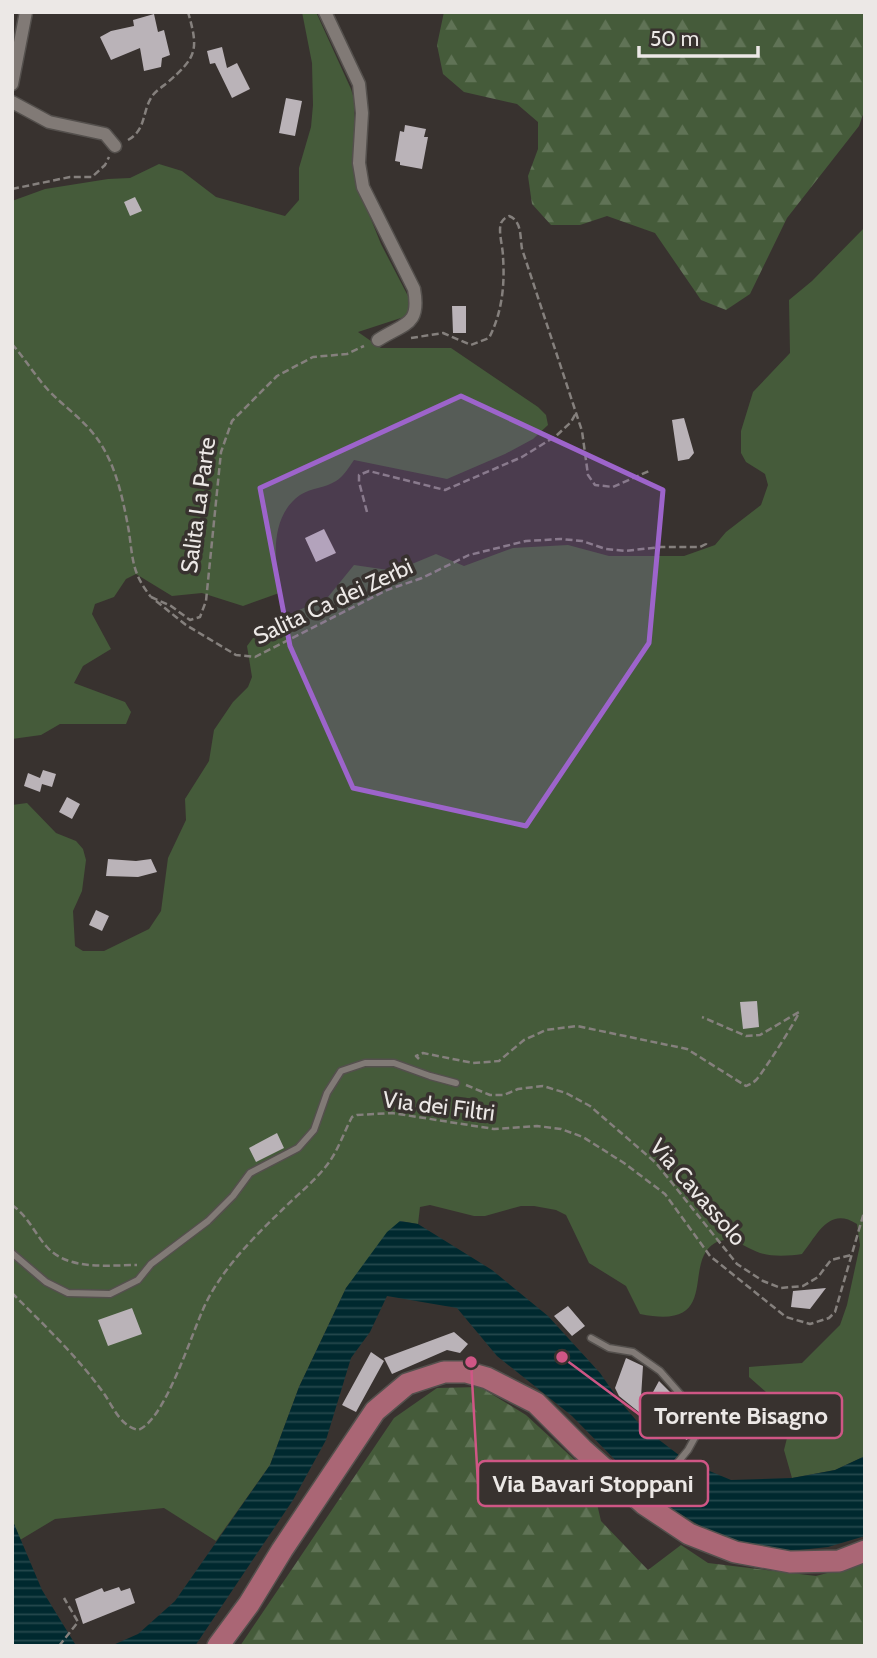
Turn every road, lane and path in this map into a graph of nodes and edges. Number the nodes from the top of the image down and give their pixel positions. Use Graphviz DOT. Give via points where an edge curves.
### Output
graph roads {
  1 [pos="26,12"];
  2 [pos="188,12"];
  3 [pos="325,12"];
  4 [pos="12,85"];
  5 [pos="12,102"];
  6 [pos="115,146"];
  7 [pos="12,189"];
  8 [pos="378,340"];
  9 [pos="12,344"];
  10 [pos="576,413"];
  11 [pos="649,471"];
  12 [pos="368,512"];
  13 [pos="706,541"];
  14 [pos="151,597"];
  15 [pos="702,1017"];
  16 [pos="420,1062"];
  17 [pos="456,1083"];
  18 [pos="12,1205"];
  19 [pos="865,1209"];
  20 [pos="12,1253"];
  21 [pos="851,1255"];
  22 [pos="737,1264"];
  23 [pos="151,1265"];
  24 [pos="731,1273"];
  25 [pos="12,1293"];
  26 [pos="591,1338"];
  27 [pos="647,1499"];
  28 [pos="865,1551"];
  29 [pos="64,1598"];
  30 [pos="58,1646"];
  31 [pos="218,1646"];
  1 -- 4 [label="street"];
  2 -- 6 [label="path" via="195,53 151,97 139,132"];
  3 -- 8 [label="street" via="359,84 363,187 414,289 415,316"];
  5 -- 6 [label="street" via="50,122 104,134"];
  6 -- 7 [label="path" via="92,177"];
  8 -- 10 [label="path" via="443,333 471,345 489,338 499,320 502,298 500,226 509,216 518,222 522,249"];
  8 -- 14 [label="path, Salita La Parte" via="347,354 313,357 277,376 244,407 232,421 221,452 206,601 200,617 190,620"];
  9 -- 14 [label="path, Salita Ca dei Zerbi" via="48,390 96,433 116,480 131,559"];
  10 -- 11 [label="path" via="588,475 595,485 613,487"];
  10 -- 12 [label="path" via="556,436 522,457 445,490 369,471 359,475"];
  13 -- 14 [label="path, Salita Ca dei Zerbi" via="700,547 625,551 582,541 526,541 469,555 387,590 255,657 236,655"];
  15 -- 16 [label="path" via="746,1036 760,1035 799,1012 755,1082 746,1086 687,1049 576,1026 546,1030 499,1061 473,1063 423,1053 416,1056"];
  17 -- 22 [label="path, Via Cavassolo" via="490,1095 543,1086 590,1107 656,1163"];
  17 -- 23 [label="lane" via="394,1063 365,1063 341,1071 327,1093 314,1130 298,1149 250,1174 208,1221"];
  18 -- 23 [label="path" via="62,1259 92,1266"];
  19 -- 21 [label="path, Via dei Filtri"];
  20 -- 23 [label="lane" via="46,1282 84,1295 125,1288"];
  21 -- 22 [label="path, Via Cavassolo" via="831,1260 818,1277 803,1286 780,1288"];
  21 -- 24 [label="path, Via dei Filtri" via="835,1312 820,1323 786,1317"];
  22 -- 24 [label="path"];
  24 -- 25 [label="path, Via dei Filtri" via="710,1256 664,1194 583,1137 549,1127 494,1129 373,1113 352,1117 329,1163 217,1282 169,1390 144,1428 131,1428 118,1418 84,1368"];
  26 -- 27 [label="lane" via="609,1348 633,1352 660,1371 702,1417 703,1425 688,1450"];
  27 -- 28 [label="main road" via="689,1534 735,1552 790,1562 839,1561"];
  27 -- 31 [label="main road" via="582,1449 537,1403 487,1378 444,1372 407,1384 375,1410"];
  29 -- 30 [label="path" via="78,1622"];
}
